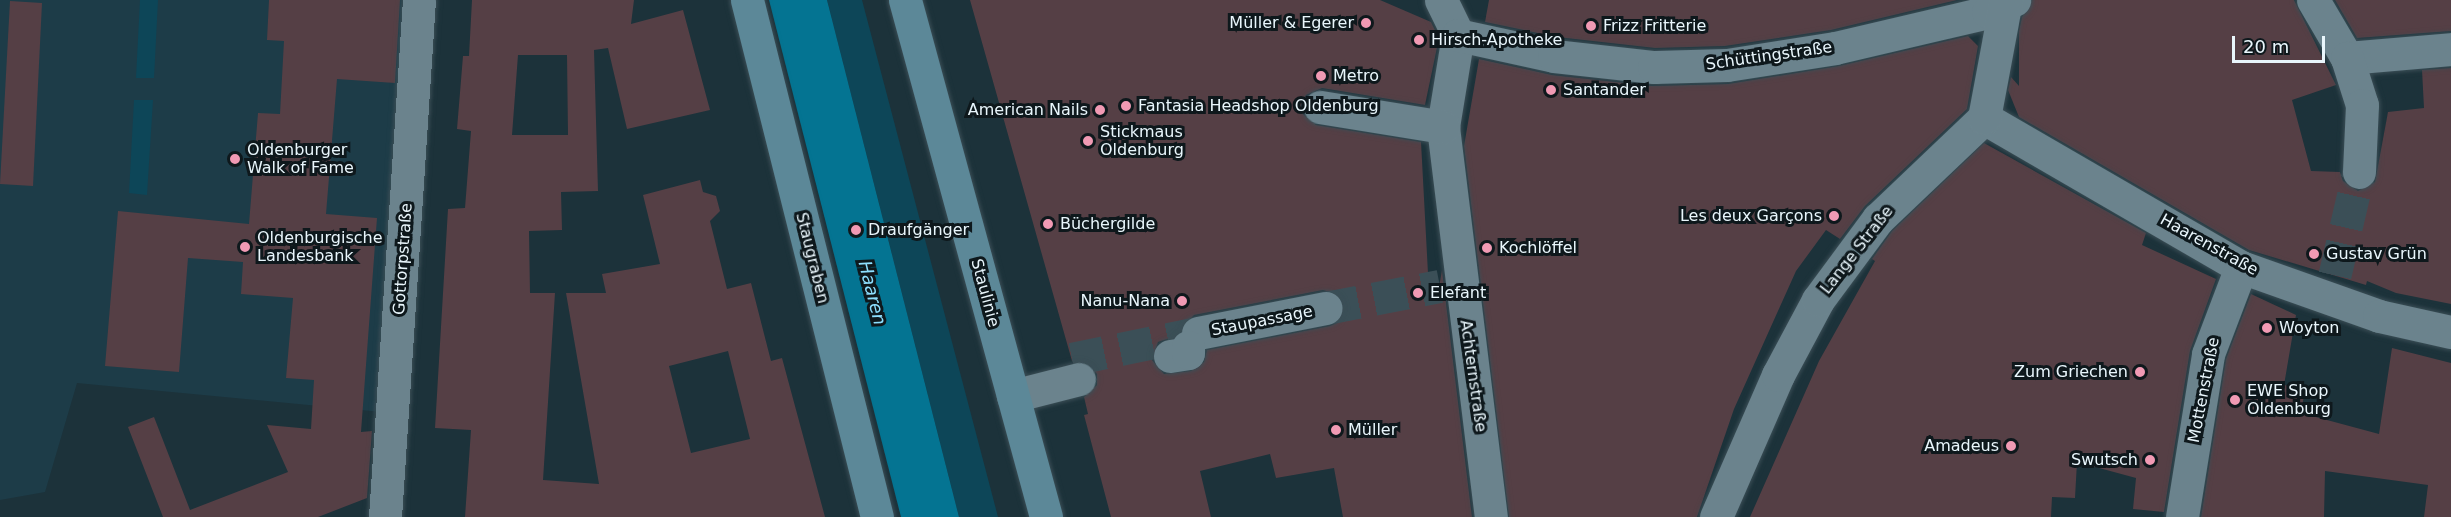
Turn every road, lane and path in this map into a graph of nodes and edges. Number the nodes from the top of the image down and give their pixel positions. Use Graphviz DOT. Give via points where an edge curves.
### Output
graph roads {
  1 [pos="419,0"];
  2 [pos="747,0"];
  3 [pos="905,0"];
  4 [pos="2313,0"];
  5 [pos="1437,2"];
  6 [pos="2009,2"];
  7 [pos="1458,34"];
  8 [pos="2451,49"];
  9 [pos="2347,58"];
  10 [pos="1320,107"];
  11 [pos="1984,118"];
  12 [pos="1443,127"];
  13 [pos="2359,172"];
  14 [pos="2241,267"];
  15 [pos="1326,308"];
  16 [pos="2451,332"];
  17 [pos="1185,346"];
  18 [pos="1075,369"];
  19 [pos="1011,385"];
  20 [pos="385,517"];
  21 [pos="877,517"];
  22 [pos="1046,517"];
  23 [pos="1491,517"];
  24 [pos="1716,517"];
  25 [pos="2182,517"];
  1 -- 20 [label="street, Gottorpstraße"];
  2 -- 21 [label="street, Staugraben"];
  3 -- 19 [label="street, Staulinie"];
  4 -- 9 [label="street"];
  5 -- 7 [label="street"];
  6 -- 7 [label="street, Schüttingstraße" via="1988,12 1835,48 1727,65 1654,67 1587,60"];
  6 -- 11 [label="street"];
  7 -- 12 [label="street, Achternstraße"];
  8 -- 9 [label="street"];
  9 -- 13 [label="street" via="2362,105"];
  10 -- 12 [label="street"];
  11 -- 14 [label="street, Haarenstraße"];
  11 -- 24 [label="street, Lange Straße" via="1878,219 1818,300 1778,375"];
  12 -- 23 [label="street, Achternstraße" via="1450,284"];
  14 -- 16 [label="street, Haarenstraße" via="2332,288 2379,316"];
  14 -- 25 [label="street, Mottenstraße" via="2208,354"];
  15 -- 17 [label="street, Staupassage"];
  18 -- 19 [label="street"];
  19 -- 22 [label="street, Staulinie"];
}
